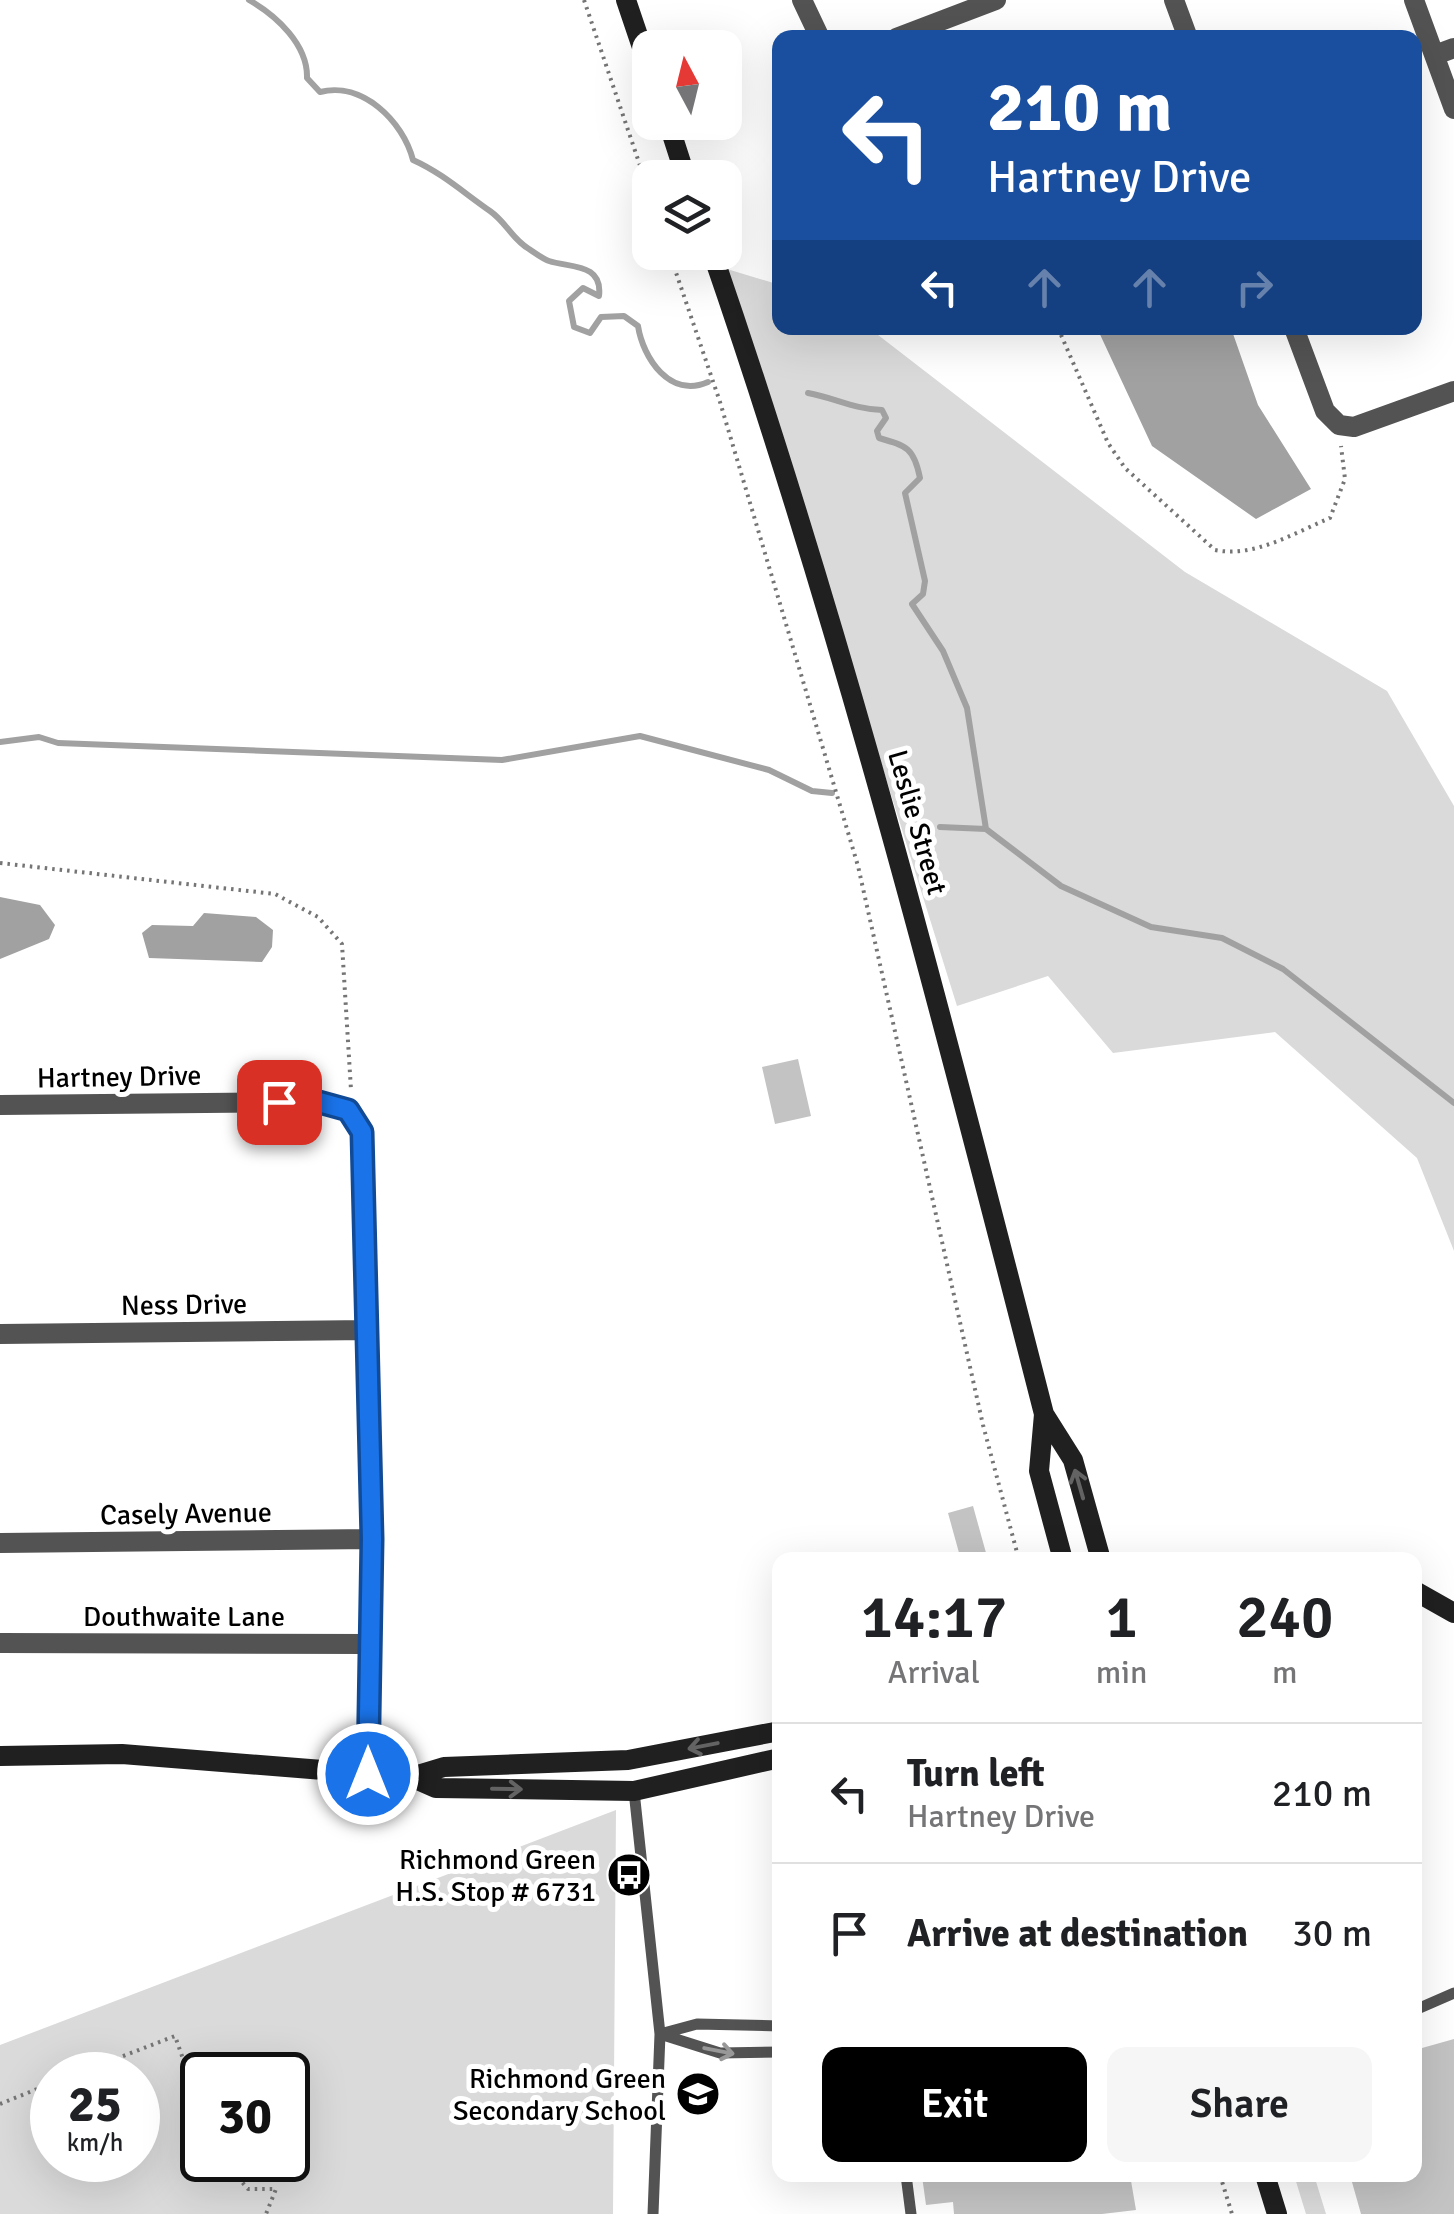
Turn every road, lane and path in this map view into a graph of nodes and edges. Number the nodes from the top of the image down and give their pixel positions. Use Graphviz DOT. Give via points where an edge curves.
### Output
graph roads {
  1 [pos="584,0"];
  2 [pos="626,0"];
  3 [pos="802,0"];
  4 [pos="996,0"];
  5 [pos="1174,0"];
  6 [pos="1414,0"];
  7 [pos="636,30"];
  8 [pos="816,30"];
  9 [pos="917,30"];
  10 [pos="1185,30"];
  11 [pos="1444,52"];
  12 [pos="1454,109"];
  13 [pos="638,160"];
  14 [pos="675,270"];
  15 [pos="718,270"];
  16 [pos="1061,335"];
  17 [pos="1297,335"];
  18 [pos="1454,392"];
  19 [pos="1338,425"];
  20 [pos="0,863"];
  21 [pos="0,1105"];
  22 [pos="348,1110"];
  23 [pos="368,1330"];
  24 [pos="0,1334"];
  25 [pos="1044,1414"];
  26 [pos="372,1539"];
  27 [pos="0,1542"];
  28 [pos="1017,1552"];
  29 [pos="1061,1552"];
  30 [pos="1099,1552"];
  31 [pos="1422,1595"];
  32 [pos="1454,1612"];
  33 [pos="0,1644"];
  34 [pos="368,1644"];
  35 [pos="772,1733"];
  36 [pos="0,1756"];
  37 [pos="628,1760"];
  38 [pos="772,1760"];
  39 [pos="368,1774"];
  40 [pos="412,1777"];
  41 [pos="634,1791"];
  42 [pos="1454,1993"];
  43 [pos="1422,2007"];
  44 [pos="772,2026"];
  45 [pos="660,2034"];
  46 [pos="134,2052"];
  47 [pos="181,2052"];
  48 [pos="772,2052"];
  49 [pos="30,2092"];
  50 [pos="0,2104"];
  51 [pos="242,2182"];
  52 [pos="907,2182"];
  53 [pos="1222,2182"];
  54 [pos="1267,2182"];
  55 [pos="266,2214"];
  56 [pos="653,2214"];
  57 [pos="911,2214"];
  58 [pos="1232,2214"];
  59 [pos="1277,2214"];
  1 -- 13 [label="path"];
  2 -- 7 [label="main road"];
  3 -- 8 [label="street"];
  4 -- 9 [label="street"];
  5 -- 10 [label="street"];
  6 -- 11 [label="street"];
  11 -- 12 [label="street"];
  14 -- 28 [label="path" via="858,866"];
  15 -- 25 [label="main road, Leslie Street" via="790,477 904,870"];
  16 -- 19 [label="path" via="1125,468 1215,550 1251,550 1330,518 1346,479"];
  17 -- 19 [label="street" via="1325,411"];
  18 -- 19 [label="street" via="1354,427"];
  20 -- 22 [label="path" via="275,894 318,917 342,944 352,1079"];
  21 -- 22 [label="street, Hartney Drive" via="319,1102"];
  22 -- 23 [label="street" via="362,1132"];
  23 -- 24 [label="street, Ness Drive"];
  23 -- 26 [label="street"];
  25 -- 29 [label="main road, Leslie Street" via="1039,1471"];
  30 -- 25 [label="main road, Leslie Street, one-way" via="1073,1460"];
  26 -- 27 [label="street, Casely Avenue"];
  26 -- 34 [label="street"];
  31 -- 32 [label="main road"];
  33 -- 34 [label="street, Douthwaite Lane"];
  34 -- 39 [label="street"];
  35 -- 37 [label="main road, one-way"];
  36 -- 39 [label="main road" via="122,1754"];
  37 -- 40 [label="main road" via="444,1767"];
  37 -- 41 [label="street"];
  38 -- 41 [label="main road"];
  39 -- 40 [label="main road"];
  40 -- 41 [label="main road, one-way" via="436,1788"];
  41 -- 45 [label="lane"];
  42 -- 43 [label="lane"];
  44 -- 45 [label="lane" via="697,2024"];
  45 -- 48 [label="lane, one-way" via="720,2053"];
  45 -- 56 [label="lane"];
  46 -- 47 [label="path" via="175,2036"];
  49 -- 50 [label="path"];
  51 -- 55 [label="path" via="248,2189 276,2189"];
  52 -- 57 [label="lane"];
  53 -- 58 [label="path"];
  54 -- 59 [label="main road"];
}
